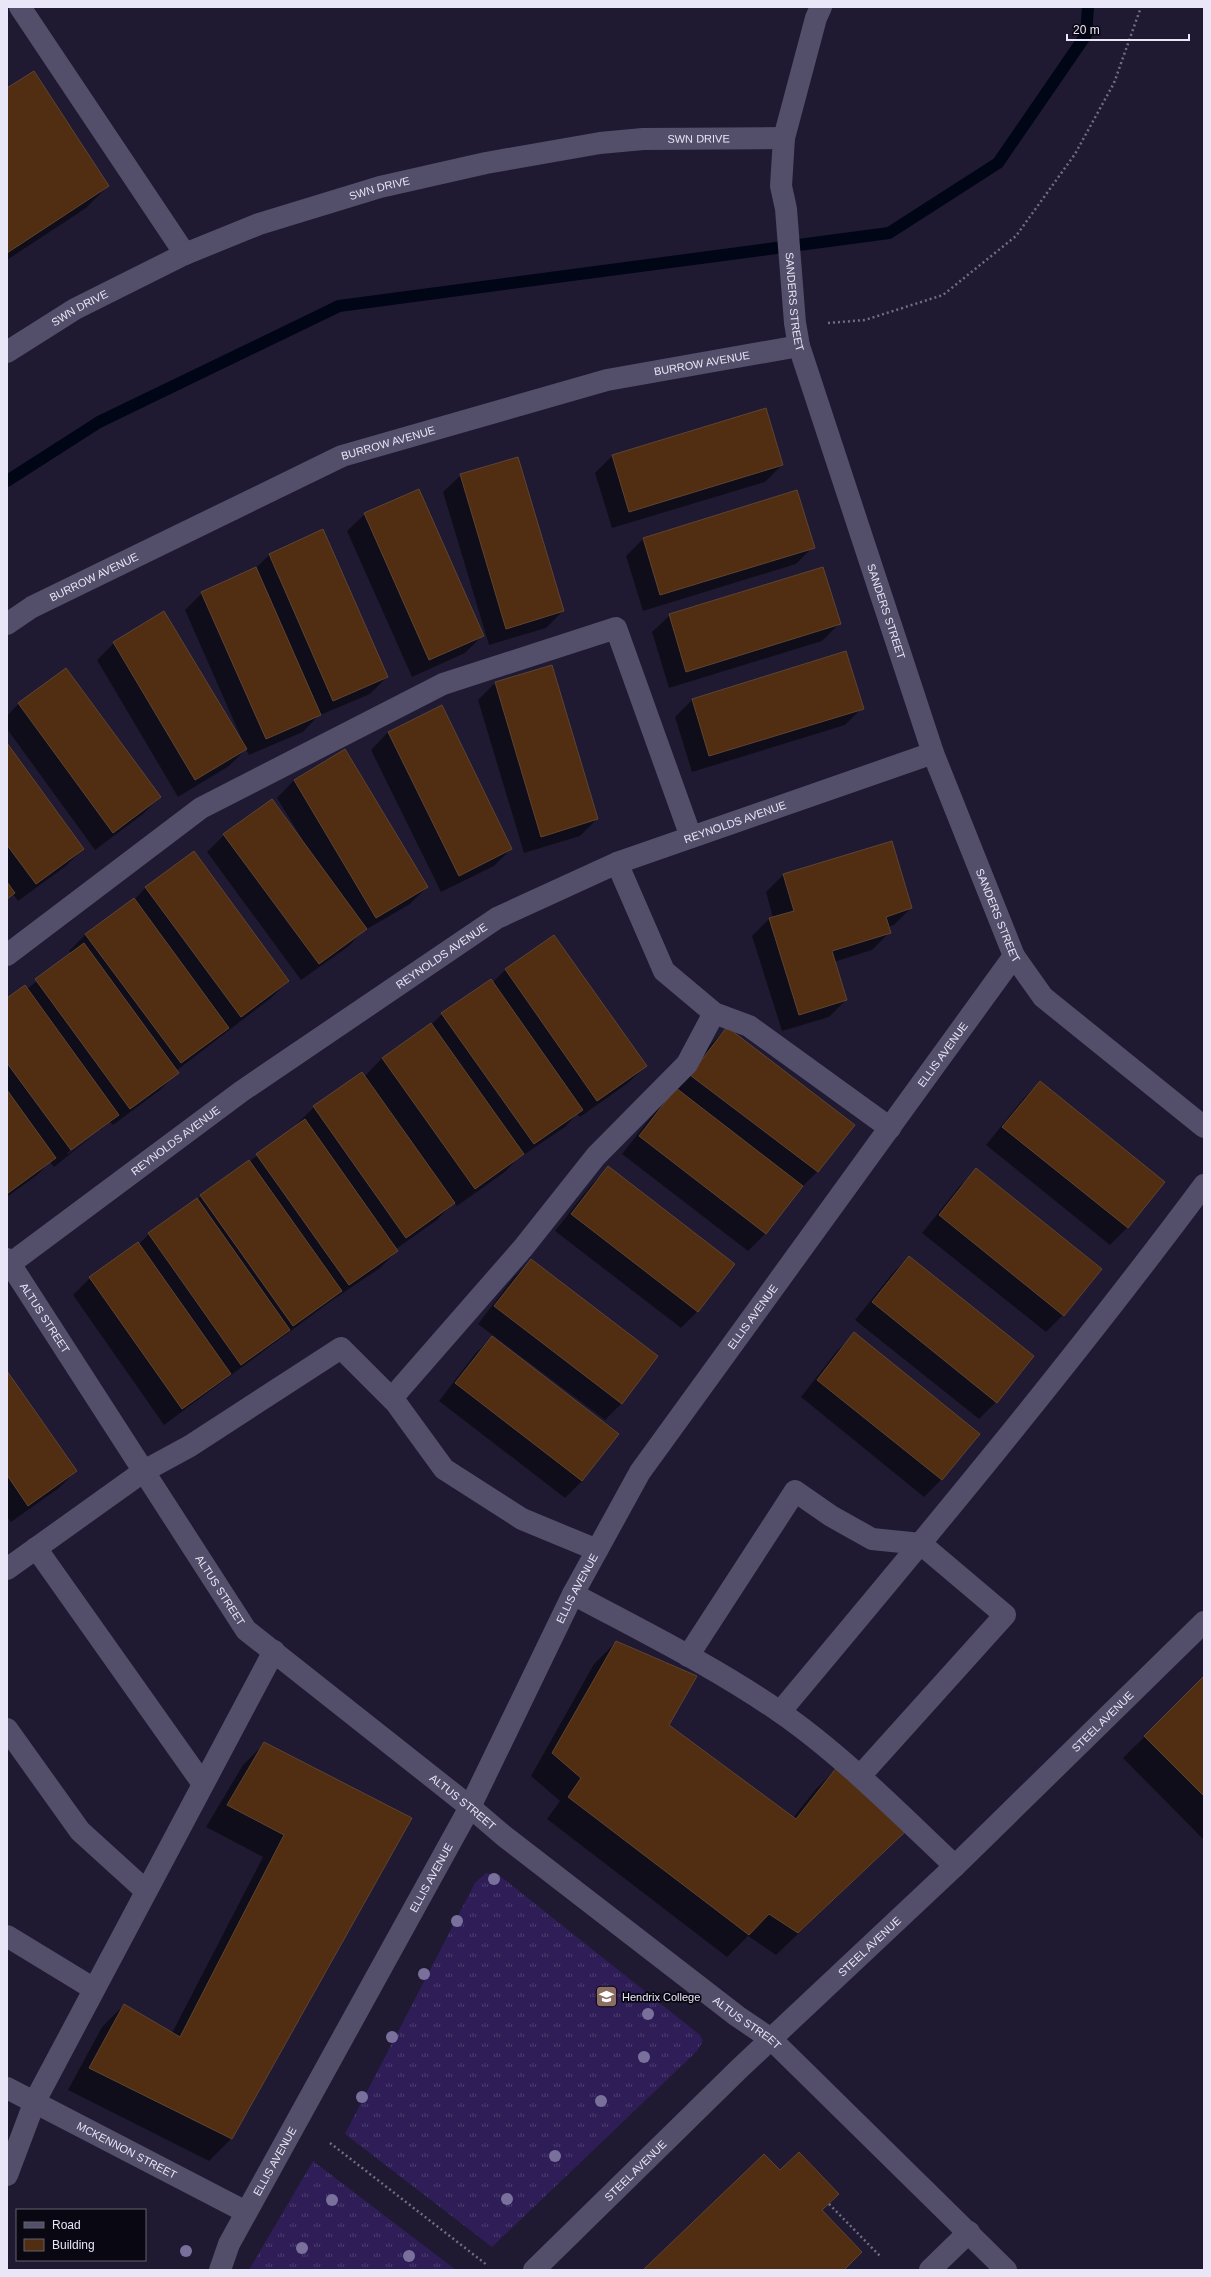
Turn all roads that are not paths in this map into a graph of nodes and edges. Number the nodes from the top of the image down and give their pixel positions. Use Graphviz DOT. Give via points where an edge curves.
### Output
graph roads {
  1 [pos="20,7"];
  2 [pos="821,7"];
  3 [pos="784,138"];
  4 [pos="185,254"];
  5 [pos="800,346"];
  6 [pos="7,352"];
  7 [pos="7,624"];
  8 [pos="933,753"];
  9 [pos="691,837"];
  10 [pos="617,863"];
  11 [pos="7,955"];
  12 [pos="1014,956"];
  13 [pos="714,1013"];
  14 [pos="1204,1127"];
  15 [pos="890,1128"];
  16 [pos="1204,1185"];
  17 [pos="8,1263"];
  18 [pos="392,1398"];
  19 [pos="144,1471"];
  20 [pos="921,1544"];
  21 [pos="36,1548"];
  22 [pos="597,1550"];
  23 [pos="7,1568"];
  24 [pos="573,1594"];
  25 [pos="1204,1622"];
  26 [pos="274,1651"];
  27 [pos="688,1656"];
  28 [pos="780,1712"];
  29 [pos="7,1729"];
  30 [pos="860,1776"];
  31 [pos="203,1784"];
  32 [pos="470,1807"];
  33 [pos="954,1866"];
  34 [pos="146,1891"];
  35 [pos="7,1936"];
  36 [pos="94,1989"];
  37 [pos="771,2039"];
  38 [pos="7,2088"];
  39 [pos="35,2101"];
  40 [pos="7,2175"];
  41 [pos="246,2212"];
  42 [pos="969,2232"];
  43 [pos="220,2270"];
  44 [pos="534,2270"];
  45 [pos="930,2270"];
  46 [pos="1006,2270"];
  1 -- 4 [label="street"];
  2 -- 3 [label="street, SANDERS STREET"];
  3 -- 4 [label="street, SWN DRIVE" via="643,139 564,149 486,163 380,186 259,224"];
  3 -- 5 [label="street, SANDERS STREET" via="781,186 786,209 795,323"];
  4 -- 6 [label="street, SWN DRIVE" via="75,309"];
  5 -- 7 [label="street, BURROW AVENUE" via="607,380 342,456 32,607"];
  5 -- 8 [label="street, SANDERS STREET"];
  8 -- 9 [label="street, REYNOLDS AVENUE"];
  8 -- 12 [label="street, SANDERS STREET"];
  9 -- 10 [label="street, REYNOLDS AVENUE"];
  9 -- 11 [label="street" via="616,628 443,684 201,808"];
  10 -- 13 [label="street" via="664,970"];
  10 -- 17 [label="street, REYNOLDS AVENUE" via="497,918 242,1092"];
  12 -- 14 [label="street, SANDERS STREET" via="1042,997"];
  12 -- 15 [label="street, ELLIS AVENUE"];
  13 -- 15 [label="street" via="749,1026"];
  13 -- 18 [label="street" via="687,1064 596,1156 523,1248"];
  15 -- 22 [label="street, ELLIS AVENUE" via="640,1472"];
  16 -- 20 [label="street" via="1132,1282"];
  17 -- 19 [label="street, ALTUS STREET"];
  18 -- 19 [label="street" via="341,1348 190,1446"];
  18 -- 22 [label="street" via="444,1469 522,1519"];
  19 -- 21 [label="street"];
  19 -- 26 [label="street, ALTUS STREET" via="246,1630"];
  20 -- 27 [label="street" via="872,1539 831,1516 795,1491"];
  20 -- 28 [label="street"];
  20 -- 30 [label="street" via="1005,1615"];
  21 -- 23 [label="street"];
  21 -- 31 [label="street"];
  22 -- 24 [label="street, ELLIS AVENUE"];
  24 -- 27 [label="street"];
  24 -- 32 [label="street, ELLIS AVENUE"];
  25 -- 33 [label="street, STEEL AVENUE"];
  26 -- 31 [label="street"];
  26 -- 32 [label="street, ALTUS STREET"];
  27 -- 28 [label="street"];
  28 -- 30 [label="street"];
  29 -- 34 [label="street" via="80,1831"];
  30 -- 33 [label="street"];
  31 -- 34 [label="street"];
  32 -- 37 [label="street, ALTUS STREET" via="510,1841 737,2016"];
  32 -- 41 [label="street, ELLIS AVENUE"];
  33 -- 37 [label="street, STEEL AVENUE"];
  34 -- 36 [label="street"];
  35 -- 36 [label="street"];
  36 -- 39 [label="street"];
  37 -- 42 [label="street, ALTUS STREET"];
  37 -- 44 [label="street, STEEL AVENUE"];
  38 -- 39 [label="street, MCKENNON STREET"];
  39 -- 40 [label="street"];
  39 -- 41 [label="street, MCKENNON STREET"];
  41 -- 43 [label="street, ELLIS AVENUE" via="229,2244"];
  42 -- 45 [label="street"];
  42 -- 46 [label="street, ALTUS STREET"];
}
